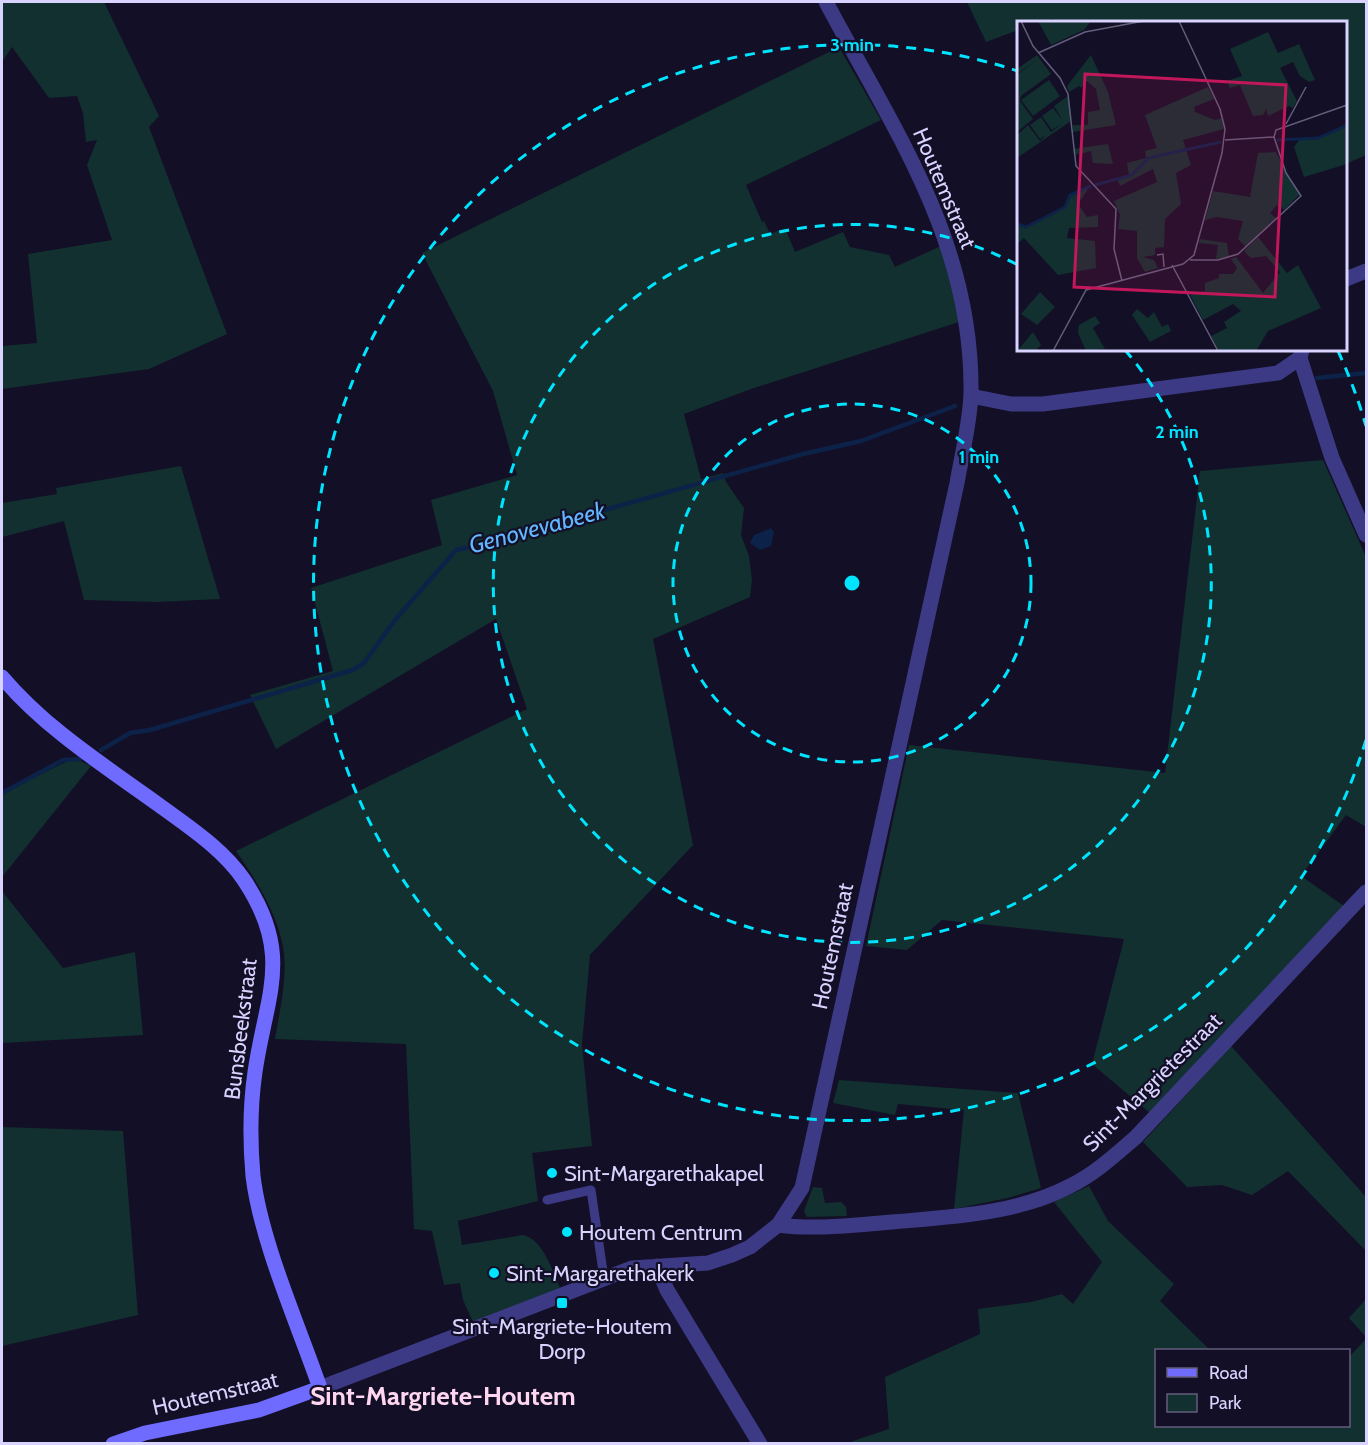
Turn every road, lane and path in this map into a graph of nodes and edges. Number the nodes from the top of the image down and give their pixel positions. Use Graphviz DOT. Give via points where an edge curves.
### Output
graph roads {
  1 [pos="826,2"];
  2 [pos="1366,271"];
  3 [pos="1347,279"];
  4 [pos="1301,354"];
  5 [pos="971,396"];
  6 [pos="1366,535"];
  7 [pos="2,677"];
  8 [pos="1366,892"];
  9 [pos="547,1200"];
  10 [pos="778,1225"];
  11 [pos="657,1266"];
  12 [pos="604,1278"];
  13 [pos="320,1388"];
  14 [pos="113,1443"];
  15 [pos="760,1443"];
  1 -- 5 [label="street, Houtemstraat" via="888,114 940,222 964,303"];
  2 -- 3 [label="street"];
  4 -- 5 [label="street" via="1278,373 1093,400 1011,404"];
  4 -- 6 [label="street" via="1332,458"];
  5 -- 10 [label="street, Houtemstraat" via="957,483 808,1163 802,1188"];
  7 -- 13 [label="street, Bunsbeekstraat" via="35,713 211,845 238,874 257,903 268,929 274,974 255,1071 251,1143 254,1178 269,1241"];
  8 -- 10 [label="street, Sint-Margrietestraat" via="1136,1137 1070,1187 967,1215 808,1229"];
  9 -- 12 [label="lane" via="591,1190"];
  10 -- 11 [label="street, Houtemstraat" via="756,1243 732,1255 708,1263"];
  11 -- 12 [label="street, Houtemstraat" via="633,1268"];
  11 -- 15 [label="street" via="667,1290"];
  12 -- 13 [label="street, Houtemstraat"];
  13 -- 14 [label="street, Houtemstraat" via="259,1410"];
}
